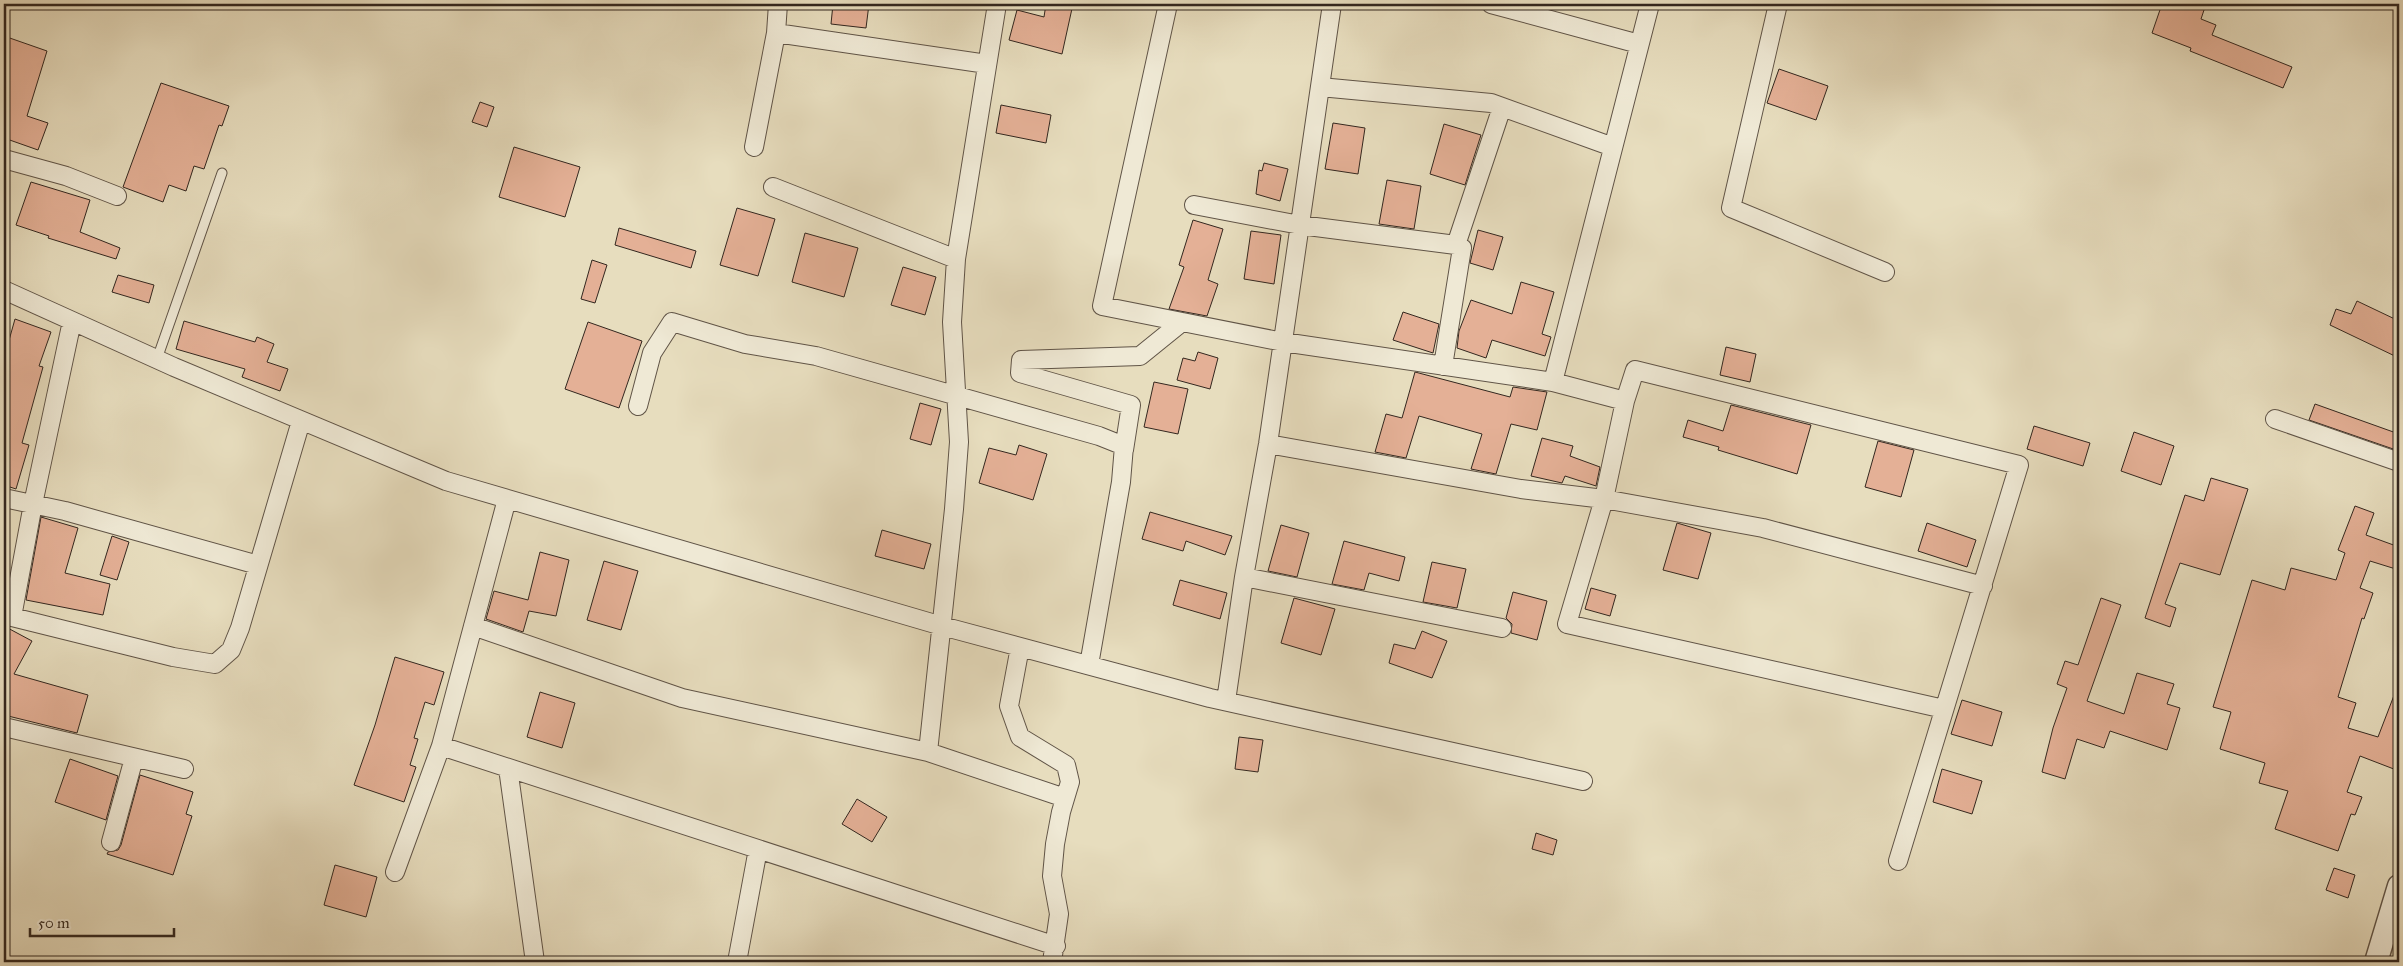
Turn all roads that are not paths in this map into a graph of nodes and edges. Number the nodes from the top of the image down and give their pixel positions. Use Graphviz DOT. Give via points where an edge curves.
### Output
graph roads {
  1 [pos="778,4"];
  2 [pos="997,4"];
  3 [pos="1168,4"];
  4 [pos="1332,4"];
  5 [pos="1491,4"];
  6 [pos="1650,4"];
  7 [pos="1778,4"];
  8 [pos="776,32"];
  9 [pos="1639,44"];
  10 [pos="987,64"];
  11 [pos="1320,87"];
  12 [pos="1502,107"];
  13 [pos="754,147"];
  14 [pos="1613,147"];
  15 [pos="4,159"];
  16 [pos="222,173"];
  17 [pos="773,187"];
  18 [pos="117,196"];
  19 [pos="1194,205"];
  20 [pos="1300,224"];
  21 [pos="1456,244"];
  22 [pos="956,258"];
  23 [pos="1885,272"];
  24 [pos="4,290"];
  25 [pos="72,321"];
  26 [pos="1182,322"];
  27 [pos="1283,342"];
  28 [pos="157,359"];
  29 [pos="1443,366"];
  30 [pos="1553,382"];
  31 [pos="956,395"];
  32 [pos="1625,401"];
  33 [pos="638,406"];
  34 [pos="2275,418"];
  35 [pos="301,420"];
  36 [pos="1268,444"];
  37 [pos="1124,450"];
  38 [pos="2399,462"];
  39 [pos="4,498"];
  40 [pos="507,499"];
  41 [pos="1604,499"];
  42 [pos="33,504"];
  43 [pos="258,565"];
  44 [pos="1244,577"];
  45 [pos="1983,586"];
  46 [pos="8,616"];
  47 [pos="473,626"];
  48 [pos="942,626"];
  49 [pos="1502,628"];
  50 [pos="1020,647"];
  51 [pos="1090,666"];
  52 [pos="1226,701"];
  53 [pos="1944,709"];
  54 [pos="4,727"];
  55 [pos="441,746"];
  56 [pos="928,752"];
  57 [pos="134,758"];
  58 [pos="508,768"];
  59 [pos="184,769"];
  60 [pos="1583,781"];
  61 [pos="1065,798"];
  62 [pos="111,842"];
  63 [pos="758,849"];
  64 [pos="1898,861"];
  65 [pos="395,872"];
  66 [pos="2399,886"];
  67 [pos="1054,954"];
  68 [pos="535,962"];
  69 [pos="737,962"];
  70 [pos="2376,962"];
  1 -- 8 [label="street"];
  2 -- 10 [label="street"];
  3 -- 26 [label="street" via="1102,306"];
  4 -- 11 [label="street"];
  5 -- 9 [label="street"];
  6 -- 9 [label="street"];
  7 -- 23 [label="street" via="1731,208"];
  8 -- 10 [label="street"];
  8 -- 13 [label="street"];
  9 -- 14 [label="street"];
  10 -- 22 [label="street"];
  11 -- 12 [label="street" via="1491,103"];
  11 -- 20 [label="street"];
  12 -- 14 [label="street"];
  12 -- 21 [label="street"];
  14 -- 30 [label="street"];
  15 -- 18 [label="street" via="66,176"];
  16 -- 28 [label="lane"];
  17 -- 22 [label="street"];
  19 -- 20 [label="street"];
  20 -- 21 [label="street"];
  20 -- 27 [label="street"];
  21 -- 29 [label="street" via="1462,248"];
  22 -- 31 [label="street" via="952,322"];
  24 -- 25 [label="street"];
  25 -- 28 [label="street"];
  25 -- 42 [label="street"];
  26 -- 27 [label="street"];
  26 -- 37 [label="street" via="1140,356 1021,360 1020,373 1131,405"];
  27 -- 29 [label="street"];
  27 -- 36 [label="street"];
  28 -- 35 [label="street"];
  29 -- 30 [label="street"];
  30 -- 32 [label="street"];
  31 -- 33 [label="street" via="816,356 745,344 672,322 652,353"];
  31 -- 37 [label="street" via="1098,436 1124,446"];
  31 -- 48 [label="street" via="959,442"];
  32 -- 41 [label="street"];
  32 -- 45 [label="street" via="1635,370 2019,464"];
  34 -- 38 [label="street"];
  35 -- 40 [label="street" via="446,481"];
  35 -- 43 [label="street"];
  36 -- 41 [label="street" via="1521,489"];
  36 -- 44 [label="street"];
  37 -- 51 [label="street"];
  39 -- 42 [label="street"];
  40 -- 47 [label="street"];
  40 -- 48 [label="street"];
  41 -- 45 [label="street" via="1762,528"];
  41 -- 53 [label="street" via="1567,624"];
  42 -- 43 [label="street"];
  42 -- 46 [label="street"];
  43 -- 46 [label="street" via="231,650 215,664"];
  44 -- 49 [label="street"];
  44 -- 52 [label="street"];
  45 -- 53 [label="street"];
  47 -- 55 [label="street"];
  47 -- 56 [label="street" via="682,698"];
  48 -- 50 [label="street"];
  48 -- 56 [label="street"];
  50 -- 51 [label="street"];
  50 -- 61 [label="street" via="1009,706 1020,737 1066,765 1070,782"];
  51 -- 52 [label="street"];
  52 -- 60 [label="street"];
  53 -- 64 [label="street"];
  54 -- 57 [label="street"];
  55 -- 58 [label="street"];
  55 -- 65 [label="street"];
  56 -- 61 [label="street"];
  57 -- 59 [label="street"];
  57 -- 62 [label="street"];
  58 -- 63 [label="street"];
  58 -- 68 [label="street"];
  61 -- 67 [label="street" via="1054,844 1052,876 1059,914"];
  63 -- 67 [label="street"];
  63 -- 69 [label="street"];
  66 -- 70 [label="street"];
}
